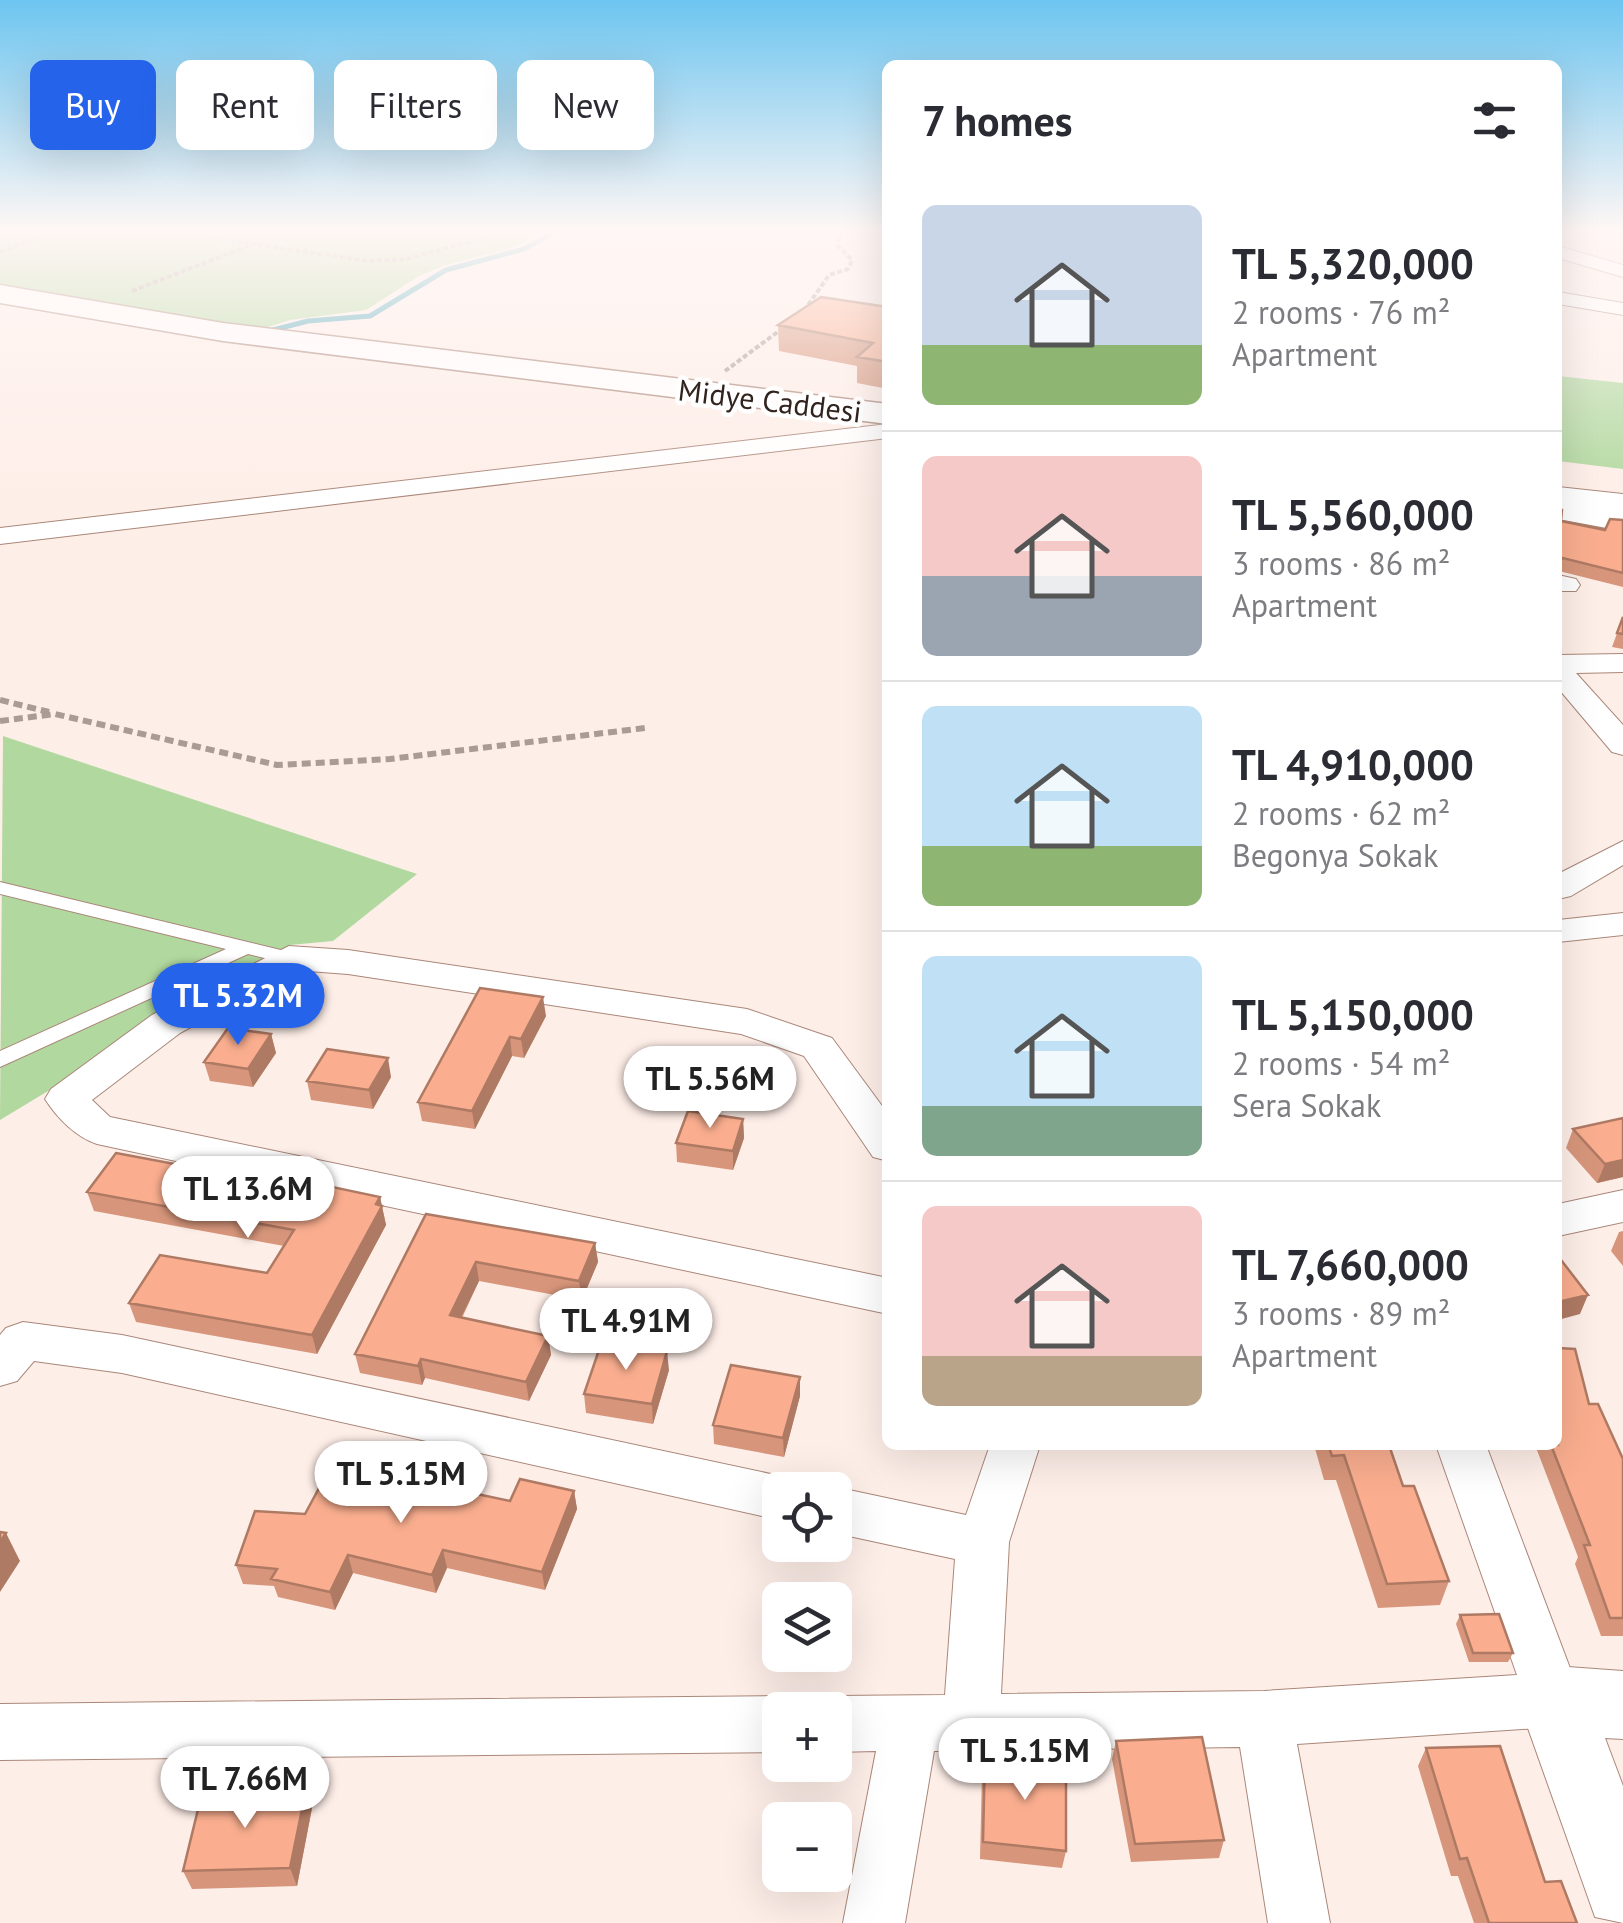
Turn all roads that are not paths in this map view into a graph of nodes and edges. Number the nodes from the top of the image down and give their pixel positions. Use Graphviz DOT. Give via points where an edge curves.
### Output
graph roads {
  1 [pos="157,321"];
  2 [pos="882,413"];
  3 [pos="882,431"];
  4 [pos="1562,498"];
  5 [pos="1623,504"];
  6 [pos="1562,509"];
  7 [pos="1623,520"];
  8 [pos="0,536"];
  9 [pos="1623,664"];
  10 [pos="1562,667"];
  11 [pos="1562,672"];
  12 [pos="1623,745"];
  13 [pos="1623,851"];
  14 [pos="1562,886"];
  15 [pos="0,888"];
  16 [pos="1623,924"];
  17 [pos="1562,930"];
  18 [pos="244,948"];
  19 [pos="289,958"];
  20 [pos="0,1060"];
  21 [pos="882,1138"];
  22 [pos="1623,1206"];
  23 [pos="1562,1219"];
  24 [pos="882,1295"];
  25 [pos="0,1367"];
  26 [pos="1014,1450"];
  27 [pos="1463,1450"];
  28 [pos="762,1494"];
  29 [pos="852,1514"];
  30 [pos="982,1542"];
  31 [pos="1589,1702"];
  32 [pos="1264,1719"];
  33 [pos="910,1723"];
  34 [pos="762,1724"];
  35 [pos="852,1724"];
  36 [pos="970,1724"];
  37 [pos="0,1732"];
  38 [pos="1623,1888"];
  39 [pos="874,1923"];
  40 [pos="1300,1923"];
  1 -- 2 [label="main road, Midye Caddesi"];
  3 -- 8 [label="street"];
  4 -- 5 [label="street"];
  6 -- 7 [label="main road"];
  9 -- 10 [label="street"];
  11 -- 12 [label="street"];
  13 -- 14 [label="street"];
  15 -- 18 [label="lane"];
  16 -- 17 [label="street"];
  18 -- 19 [label="lane"];
  18 -- 20 [label="lane"];
  19 -- 21 [label="street" via="746,1022 818,1047"];
  19 -- 24 [label="street" via="166,1024 66,1098 97,1129"];
  22 -- 23 [label="street"];
  25 -- 28 [label="street" via="23,1341 122,1354"];
  26 -- 30 [label="street"];
  27 -- 31 [label="street"];
  29 -- 30 [label="street"];
  30 -- 36 [label="street"];
  31 -- 32 [label="street"];
  31 -- 38 [label="street"];
  32 -- 36 [label="street"];
  32 -- 40 [label="street"];
  33 -- 35 [label="street"];
  33 -- 36 [label="street"];
  33 -- 39 [label="street"];
  34 -- 37 [label="street"];
}
